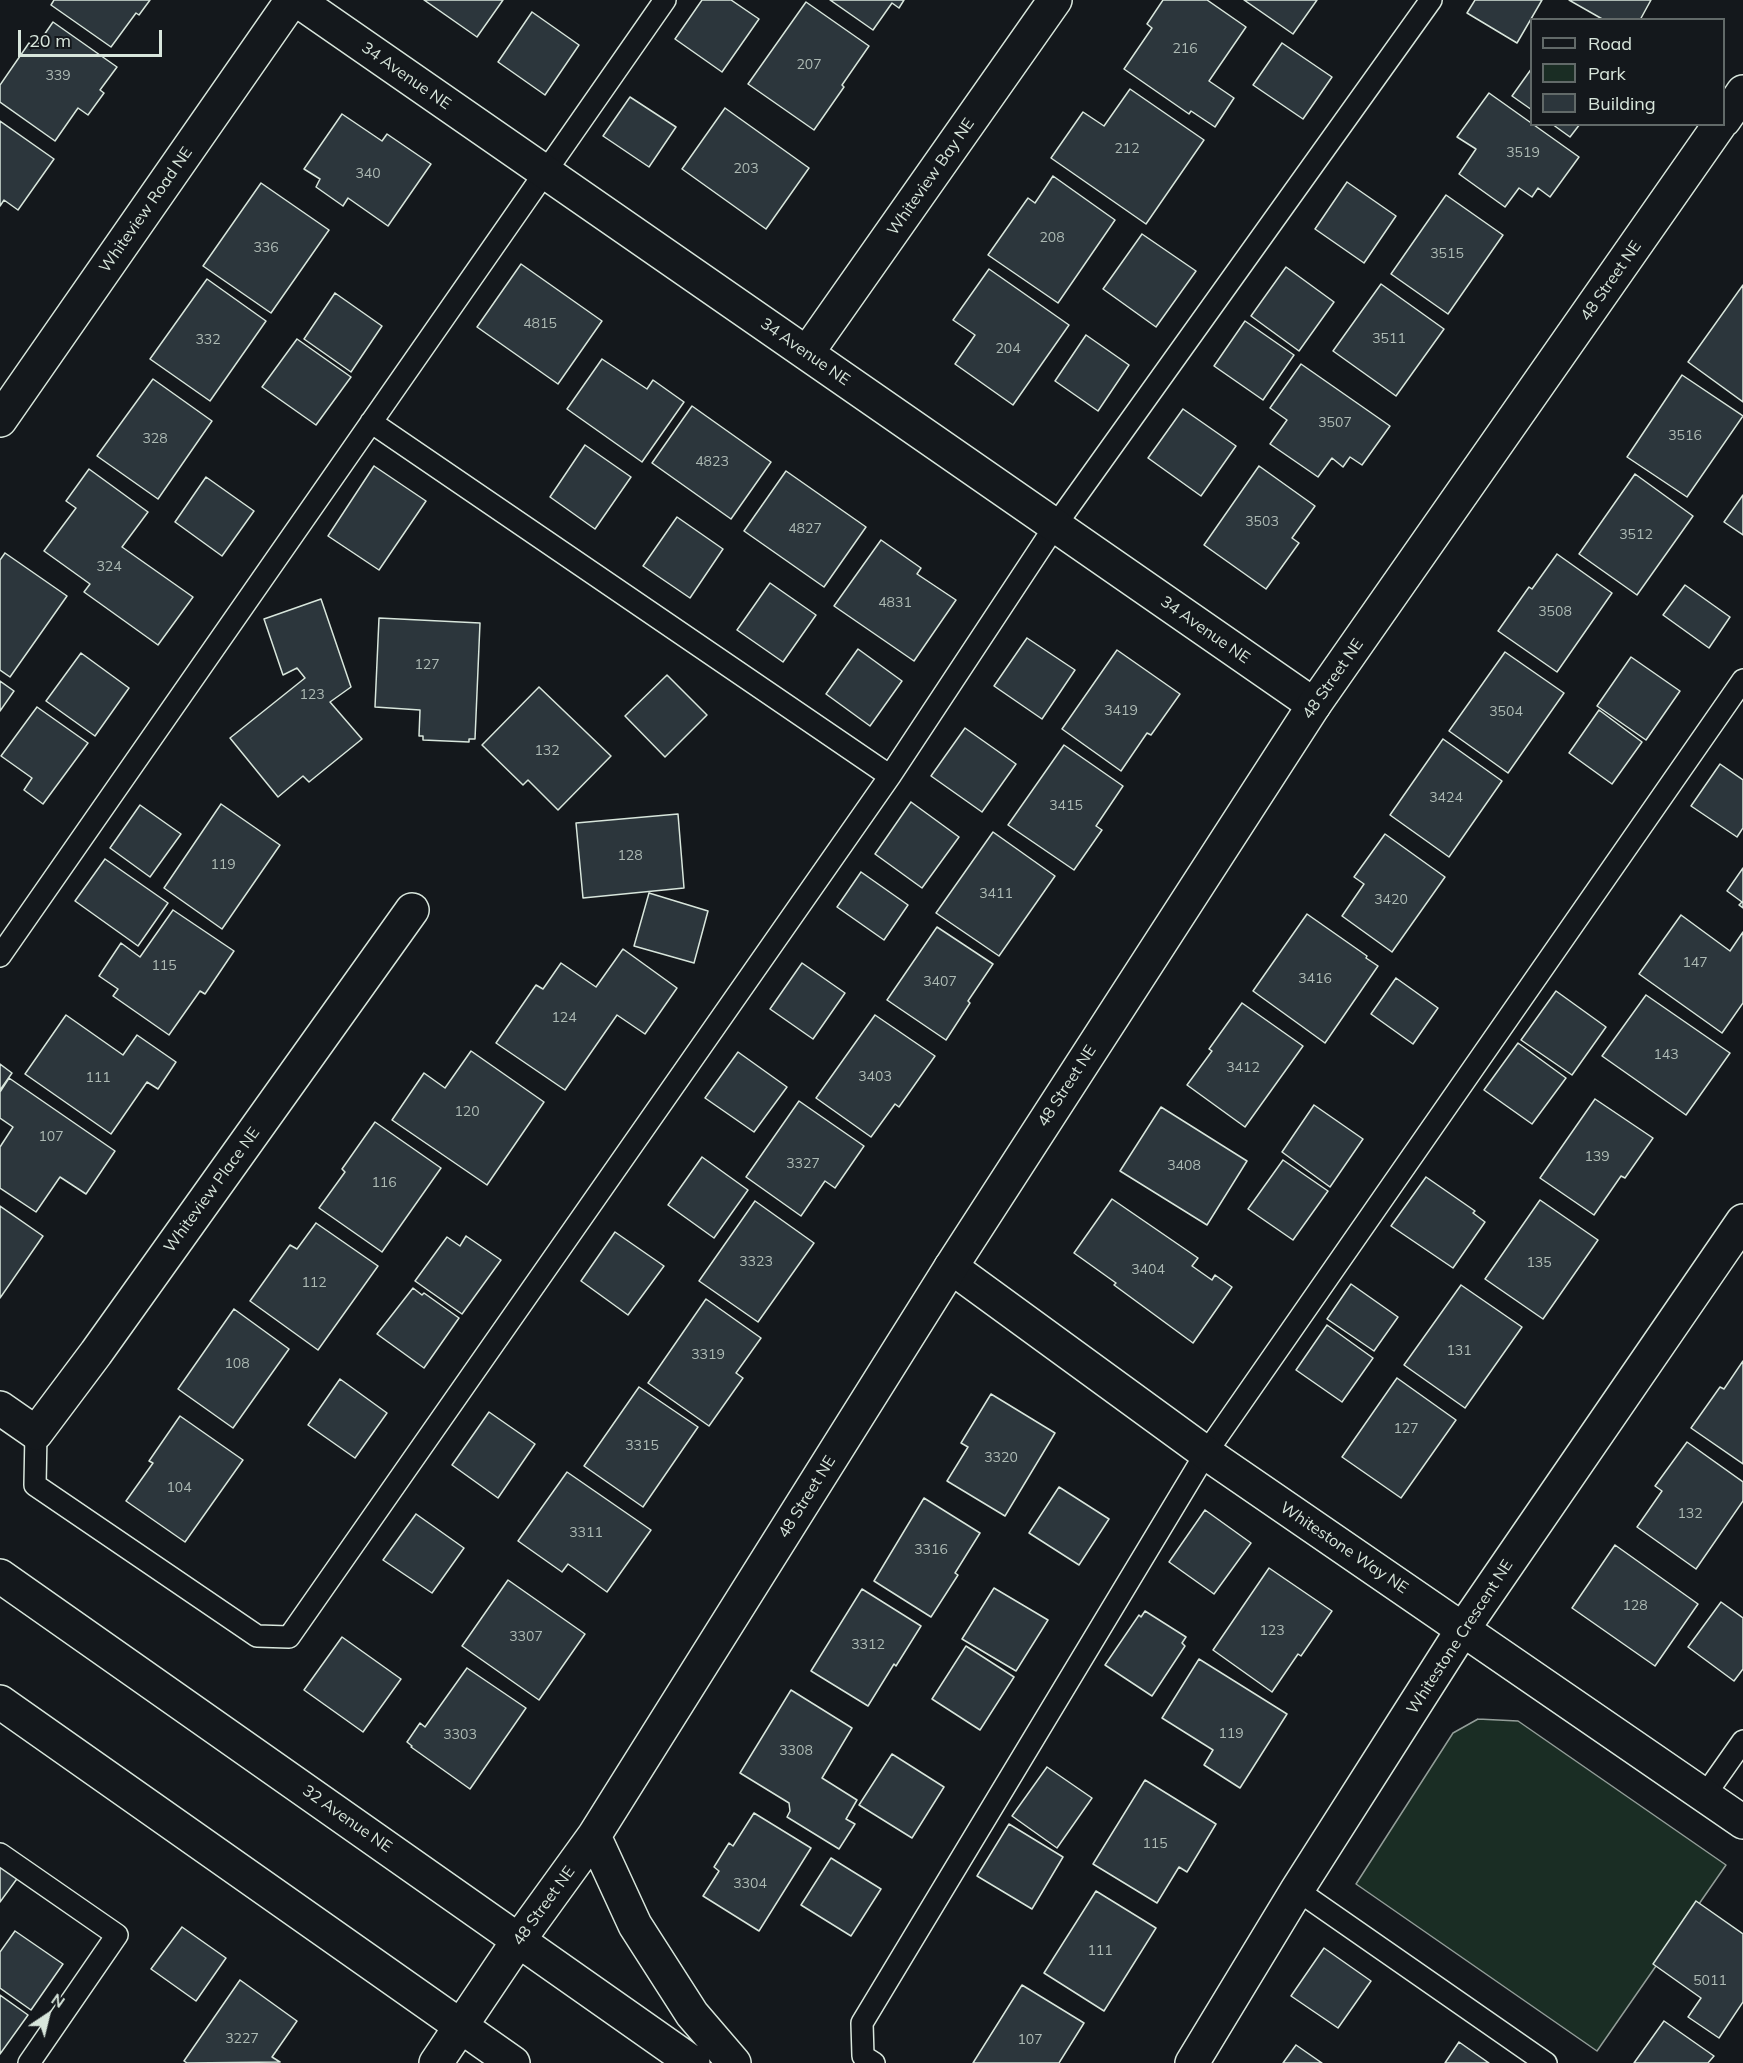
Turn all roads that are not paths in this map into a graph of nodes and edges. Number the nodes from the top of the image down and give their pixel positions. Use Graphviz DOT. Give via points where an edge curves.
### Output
graph roads {
  1 [pos="295,0"];
  2 [pos="664,0"];
  3 [pos="1055,0"];
  4 [pos="1431,0"];
  5 [pos="1743,92"];
  6 [pos="1725,119"];
  7 [pos="1719,126"];
  8 [pos="545,173"];
  9 [pos="807,354"];
  10 [pos="0,420"];
  11 [pos="371,422"];
  12 [pos="1055,526"];
  13 [pos="1743,680"];
  14 [pos="1314,705"];
  15 [pos="890,776"];
  16 [pos="412,910"];
  17 [pos="0,956"];
  18 [pos="1743,1221"];
  19 [pos="951,1267"];
  20 [pos="0,1408"];
  21 [pos="36,1433"];
  22 [pos="1206,1454"];
  23 [pos="0,1576"];
  24 [pos="1463,1629"];
  25 [pos="0,1702"];
  26 [pos="1743,1741"];
  27 [pos="1705,1795"];
  28 [pos="1743,1822"];
  29 [pos="594,1836"];
  30 [pos="0,1854"];
  31 [pos="1297,1890"];
  32 [pos="518,1941"];
  33 [pos="461,2026"];
  34 [pos="29,2063"];
  35 [pos="436,2063"];
  36 [pos="513,2063"];
  37 [pos="693,2063"];
  38 [pos="734,2063"];
  39 [pos="874,2063"];
  40 [pos="1192,2063"];
  41 [pos="1546,2063"];
  1 -- 8 [label="street, 34 Avenue NE"];
  1 -- 10 [label="street, Whiteview Road NE"];
  2 -- 8 [label="lane"];
  3 -- 9 [label="street, Whiteview Bay NE"];
  4 -- 12 [label="lane"];
  5 -- 6 [label="street"];
  7 -- 14 [label="street, 48 Street NE"];
  8 -- 9 [label="street, 34 Avenue NE"];
  8 -- 11 [label="lane"];
  9 -- 12 [label="street, 34 Avenue NE"];
  11 -- 15 [label="lane"];
  11 -- 17 [label="lane"];
  12 -- 14 [label="street, 34 Avenue NE"];
  12 -- 15 [label="lane"];
  13 -- 22 [label="lane"];
  14 -- 19 [label="street, 48 Street NE"];
  15 -- 21 [label="lane" via="289,1637 257,1636 35,1485"];
  16 -- 21 [label="street, Whiteview Place NE"];
  18 -- 24 [label="street, Whitestone Crescent NE"];
  19 -- 22 [label="street, Whitestone Way NE"];
  19 -- 29 [label="street, 48 Street NE"];
  20 -- 21 [label="street"];
  22 -- 24 [label="street, Whitestone Way NE"];
  22 -- 39 [label="lane" via="862,2024 863,2056"];
  23 -- 32 [label="street, 32 Avenue NE"];
  24 -- 27 [label="street, Whitestone Way NE"];
  24 -- 31 [label="street, Whitestone Crescent NE"];
  25 -- 33 [label="street"];
  26 -- 27 [label="lane"];
  27 -- 28 [label="street, Whitestone Way NE"];
  29 -- 32 [label="street, 48 Street NE"];
  29 -- 38 [label="street" via="635,1926 692,2013"];
  30 -- 34 [label="lane" via="117,1935"];
  31 -- 40 [label="street, Whitestone Crescent NE"];
  31 -- 41 [label="lane"];
  32 -- 33 [label="street, 48 Street NE"];
  32 -- 37 [label="street, 32 Avenue NE"];
  33 -- 35 [label="street, 48 Street NE"];
  33 -- 36 [label="street"];
}
